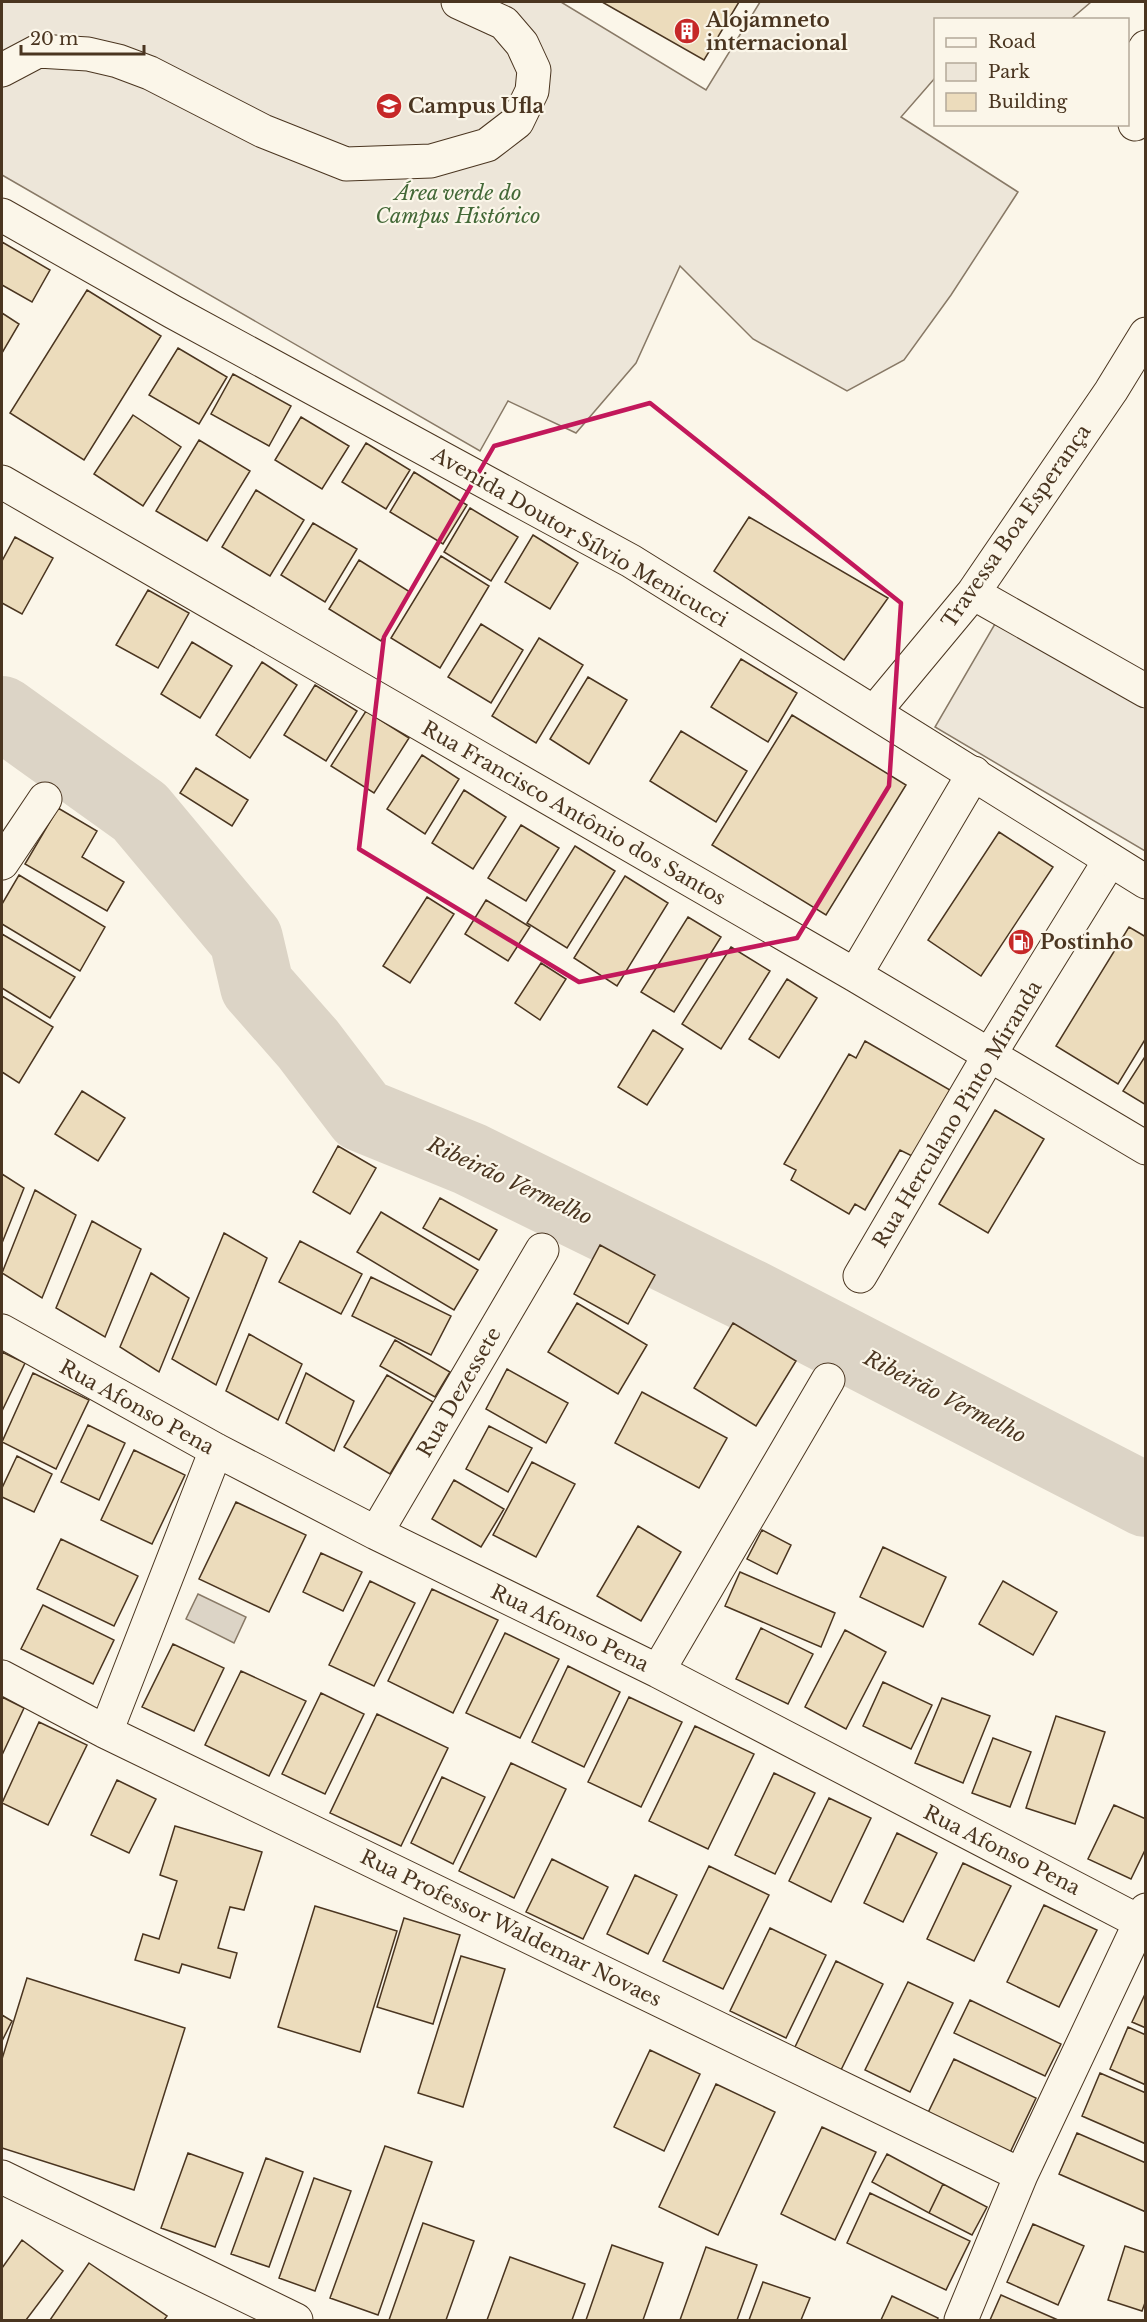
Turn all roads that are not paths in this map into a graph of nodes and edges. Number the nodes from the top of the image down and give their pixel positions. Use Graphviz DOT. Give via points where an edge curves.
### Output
graph roads {
  1 [pos="458,2"];
  2 [pos="1146,47"];
  3 [pos="2,70"];
  4 [pos="1136,125"];
  5 [pos="2,215"];
  6 [pos="1146,334"];
  7 [pos="2,482"];
  8 [pos="973,593"];
  9 [pos="1146,691"];
  10 [pos="875,711"];
  11 [pos="974,773"];
  12 [pos="45,799"];
  13 [pos="1110,860"];
  14 [pos="2,863"];
  15 [pos="1146,882"];
  16 [pos="855,975"];
  17 [pos="990,1054"];
  18 [pos="1146,1148"];
  19 [pos="542,1250"];
  20 [pos="860,1276"];
  21 [pos="2,1331"];
  22 [pos="828,1380"];
  23 [pos="216,1450"];
  24 [pos="376,1533"];
  25 [pos="658,1671"];
  26 [pos="2,1677"];
  27 [pos="106,1731"];
  28 [pos="1143,1916"];
  29 [pos="1021,2175"];
  30 [pos="2,2177"];
  31 [pos="296,2320"];
  32 [pos="961,2320"];
  1 -- 3 [label="street" via="504,22 522,44 534,70 532,91 517,122 487,145 431,161 346,164 263,131 118,60 38,51"];
  2 -- 4 [label="street" via="1131,77 1130,100"];
  5 -- 10 [label="street, Avenida Doutor Sílvio Menicucci" via="631,561"];
  6 -- 8 [label="street, Travessa Boa Esperança"];
  7 -- 16 [label="street, Rua Francisco Antônio dos Santos"];
  8 -- 9 [label="street"];
  8 -- 10 [label="street, Travessa Boa Esperança"];
  10 -- 11 [label="street, Avenida Doutor Sílvio Menicucci"];
  11 -- 13 [label="street, Avenida Doutor Sílvio Menicucci"];
  11 -- 16 [label="street"];
  12 -- 14 [label="street"];
  13 -- 15 [label="street, Avenida Doutor Sílvio Menicucci"];
  13 -- 17 [label="street, Rua Herculano Pinto Miranda"];
  16 -- 17 [label="street, Rua Francisco Antônio dos Santos"];
  17 -- 18 [label="street, Rua Francisco Antônio dos Santos"];
  17 -- 20 [label="street, Rua Herculano Pinto Miranda"];
  19 -- 24 [label="street, Rua Dezessete"];
  21 -- 23 [label="street, Rua Afonso Pena"];
  22 -- 25 [label="street"];
  23 -- 24 [label="street, Rua Afonso Pena"];
  23 -- 27 [label="street"];
  24 -- 25 [label="street, Rua Afonso Pena"];
  25 -- 28 [label="street, Rua Afonso Pena"];
  26 -- 27 [label="street, Rua Professor Waldemar Novaes"];
  27 -- 29 [label="street, Rua Professor Waldemar Novaes"];
  28 -- 29 [label="street"];
  29 -- 32 [label="street"];
  30 -- 31 [label="street"];
}
